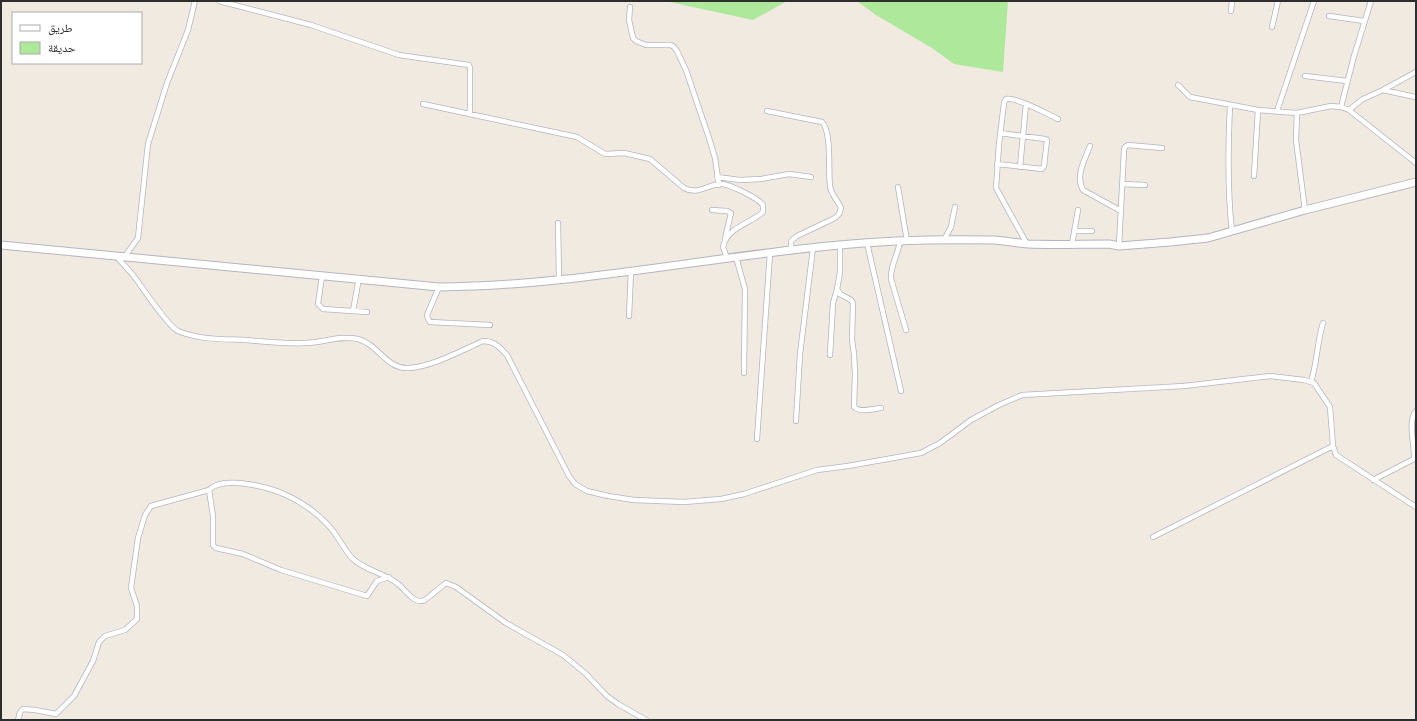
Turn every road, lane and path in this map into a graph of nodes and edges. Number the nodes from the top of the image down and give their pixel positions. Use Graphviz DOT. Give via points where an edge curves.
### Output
graph roads {
  1 [pos="195,1"];
  2 [pos="219,1"];
  3 [pos="1232,1"];
  4 [pos="1278,1"];
  5 [pos="1314,1"];
  6 [pos="1371,1"];
  7 [pos="630,7"];
  8 [pos="1232,11"];
  9 [pos="1329,16"];
  10 [pos="1364,21"];
  11 [pos="1272,27"];
  12 [pos="1416,72"];
  13 [pos="1305,76"];
  14 [pos="1347,81"];
  15 [pos="1178,85"];
  16 [pos="1383,90"];
  17 [pos="1415,97"];
  18 [pos="423,104"];
  19 [pos="1026,104"];
  20 [pos="1230,105"];
  21 [pos="1341,107"];
  22 [pos="1258,110"];
  23 [pos="1349,110"];
  24 [pos="767,111"];
  25 [pos="1277,111"];
  26 [pos="1297,113"];
  27 [pos="470,114"];
  28 [pos="1058,119"];
  29 [pos="1000,133"];
  30 [pos="1023,135"];
  31 [pos="1090,146"];
  32 [pos="1162,148"];
  33 [pos="1416,163"];
  34 [pos="997,164"];
  35 [pos="1020,167"];
  36 [pos="1254,176"];
  37 [pos="717,177"];
  38 [pos="811,177"];
  39 [pos="1416,182"];
  40 [pos="1122,184"];
  41 [pos="719,185"];
  42 [pos="1145,185"];
  43 [pos="898,187"];
  44 [pos="955,207"];
  45 [pos="712,210"];
  46 [pos="1078,210"];
  47 [pos="1305,210"];
  48 [pos="1121,211"];
  49 [pos="558,223"];
  50 [pos="1074,231"];
  51 [pos="1092,231"];
  52 [pos="1232,231"];
  53 [pos="944,240"];
  54 [pos="903,241"];
  55 [pos="724,242"];
  56 [pos="867,243"];
  57 [pos="1027,244"];
  58 [pos="1072,244"];
  59 [pos="1,245"];
  60 [pos="840,245"];
  61 [pos="1119,246"];
  62 [pos="813,248"];
  63 [pos="791,250"];
  64 [pos="770,253"];
  65 [pos="115,255"];
  66 [pos="125,256"];
  67 [pos="736,257"];
  68 [pos="727,258"];
  69 [pos="631,270"];
  70 [pos="322,276"];
  71 [pos="359,278"];
  72 [pos="560,280"];
  73 [pos="439,287"];
  74 [pos="837,289"];
  75 [pos="354,311"];
  76 [pos="367,312"];
  77 [pos="629,316"];
  78 [pos="1323,323"];
  79 [pos="490,325"];
  80 [pos="906,330"];
  81 [pos="830,356"];
  82 [pos="744,373"];
  83 [pos="1311,382"];
  84 [pos="901,391"];
  85 [pos="881,408"];
  86 [pos="1416,411"];
  87 [pos="796,421"];
  88 [pos="757,439"];
  89 [pos="1333,446"];
  90 [pos="1373,480"];
  91 [pos="209,490"];
  92 [pos="1416,507"];
  93 [pos="1154,537"];
  94 [pos="389,577"];
  95 [pos="18,720"];
  96 [pos="646,720"];
  1 -- 66 [label="street" via="188,30 167,83 148,144 138,238"];
  2 -- 27 [label="street" via="311,25 399,55 468,65"];
  3 -- 8 [label="street"];
  4 -- 11 [label="street"];
  5 -- 25 [label="street"];
  6 -- 10 [label="street"];
  7 -- 37 [label="street" via="629,20 636,41 646,45 670,45 677,51 709,138"];
  9 -- 10 [label="street"];
  10 -- 14 [label="street"];
  12 -- 16 [label="street"];
  13 -- 14 [label="street"];
  14 -- 21 [label="street"];
  15 -- 20 [label="street" via="1190,97"];
  16 -- 17 [label="street"];
  16 -- 23 [label="street" via="1363,99"];
  18 -- 27 [label="street"];
  19 -- 28 [label="street"];
  19 -- 29 [label="street" via="1006,99"];
  19 -- 30 [label="street"];
  20 -- 22 [label="street"];
  20 -- 52 [label="street" via="1229,202"];
  21 -- 23 [label="street"];
  21 -- 26 [label="street" via="1331,106"];
  22 -- 25 [label="street"];
  22 -- 36 [label="street"];
  23 -- 33 [label="street"];
  24 -- 63 [label="street" via="822,122 825,125 830,188 841,208 835,218 791,241"];
  25 -- 26 [label="street"];
  26 -- 47 [label="street" via="1296,140"];
  27 -- 41 [label="street" via="577,137 605,154 624,153 650,159 689,191"];
  29 -- 30 [label="street"];
  29 -- 34 [label="street"];
  30 -- 35 [label="street"];
  30 -- 35 [label="street" via="1047,140 1047,146 1042,169"];
  31 -- 48 [label="street" via="1080,173 1082,190"];
  32 -- 40 [label="street" via="1125,146"];
  34 -- 35 [label="street"];
  34 -- 57 [label="street" via="996,188"];
  37 -- 38 [label="street" via="740,180 789,174"];
  37 -- 41 [label="street"];
  39 -- 47 [label="main road"];
  40 -- 42 [label="street"];
  40 -- 48 [label="street"];
  41 -- 55 [label="street" via="723,184 753,197 760,201 764,209 759,216 733,230"];
  43 -- 54 [label="street"];
  44 -- 53 [label="street" via="951,227"];
  45 -- 55 [label="street" via="727,211 731,214"];
  46 -- 50 [label="street"];
  47 -- 52 [label="main road"];
  48 -- 61 [label="street"];
  49 -- 72 [label="street"];
  50 -- 51 [label="street"];
  50 -- 58 [label="street"];
  52 -- 61 [label="main road" via="1208,238"];
  53 -- 54 [label="main road"];
  53 -- 57 [label="main road" via="996,240"];
  54 -- 56 [label="main road"];
  54 -- 80 [label="street" via="891,268 891,279"];
  55 -- 68 [label="street"];
  56 -- 60 [label="main road"];
  56 -- 84 [label="street"];
  57 -- 58 [label="main road"];
  58 -- 61 [label="main road"];
  59 -- 65 [label="main road"];
  60 -- 62 [label="main road"];
  60 -- 74 [label="street"];
  62 -- 63 [label="main road"];
  62 -- 87 [label="street" via="800,354"];
  63 -- 64 [label="main road"];
  64 -- 67 [label="main road"];
  64 -- 88 [label="street"];
  65 -- 66 [label="main road"];
  65 -- 83 [label="street" via="177,330 201,338 305,343 351,338 370,345 401,368 428,365 483,341 496,344 506,355 575,484 588,491 634,500 684,502 722,499 817,470 921,453 940,444 971,420 1022,395 1184,386 1270,376"];
  66 -- 70 [label="main road"];
  67 -- 68 [label="main road"];
  67 -- 82 [label="street" via="745,289"];
  68 -- 69 [label="main road"];
  69 -- 72 [label="main road"];
  69 -- 77 [label="street"];
  70 -- 71 [label="main road"];
  70 -- 75 [label="street" via="319,306 323,310"];
  71 -- 73 [label="main road"];
  71 -- 75 [label="street"];
  72 -- 73 [label="main road"];
  73 -- 79 [label="street" via="427,315 430,322"];
  74 -- 81 [label="street" via="833,303"];
  74 -- 85 [label="street" via="853,303 854,407 861,410"];
  75 -- 76 [label="street"];
  78 -- 83 [label="street"];
  83 -- 89 [label="street" via="1330,407"];
  86 -- 90 [label="street" via="1411,422 1414,459"];
  89 -- 90 [label="street" via="1336,455"];
  89 -- 93 [label="street"];
  90 -- 92 [label="street"];
  91 -- 94 [label="street" via="217,485 230,483 285,494 322,518 361,566"];
  91 -- 94 [label="street" via="213,516 213,545 216,548 243,554 281,570 367,596 377,581"];
  91 -- 95 [label="street" via="151,506 145,515 138,538 131,588 137,606 137,619 125,630 105,636 99,642 94,661 74,696 56,714 23,709"];
  94 -- 96 [label="street" via="408,594 422,602 446,583 456,587 506,623 563,655 618,704"];
}
